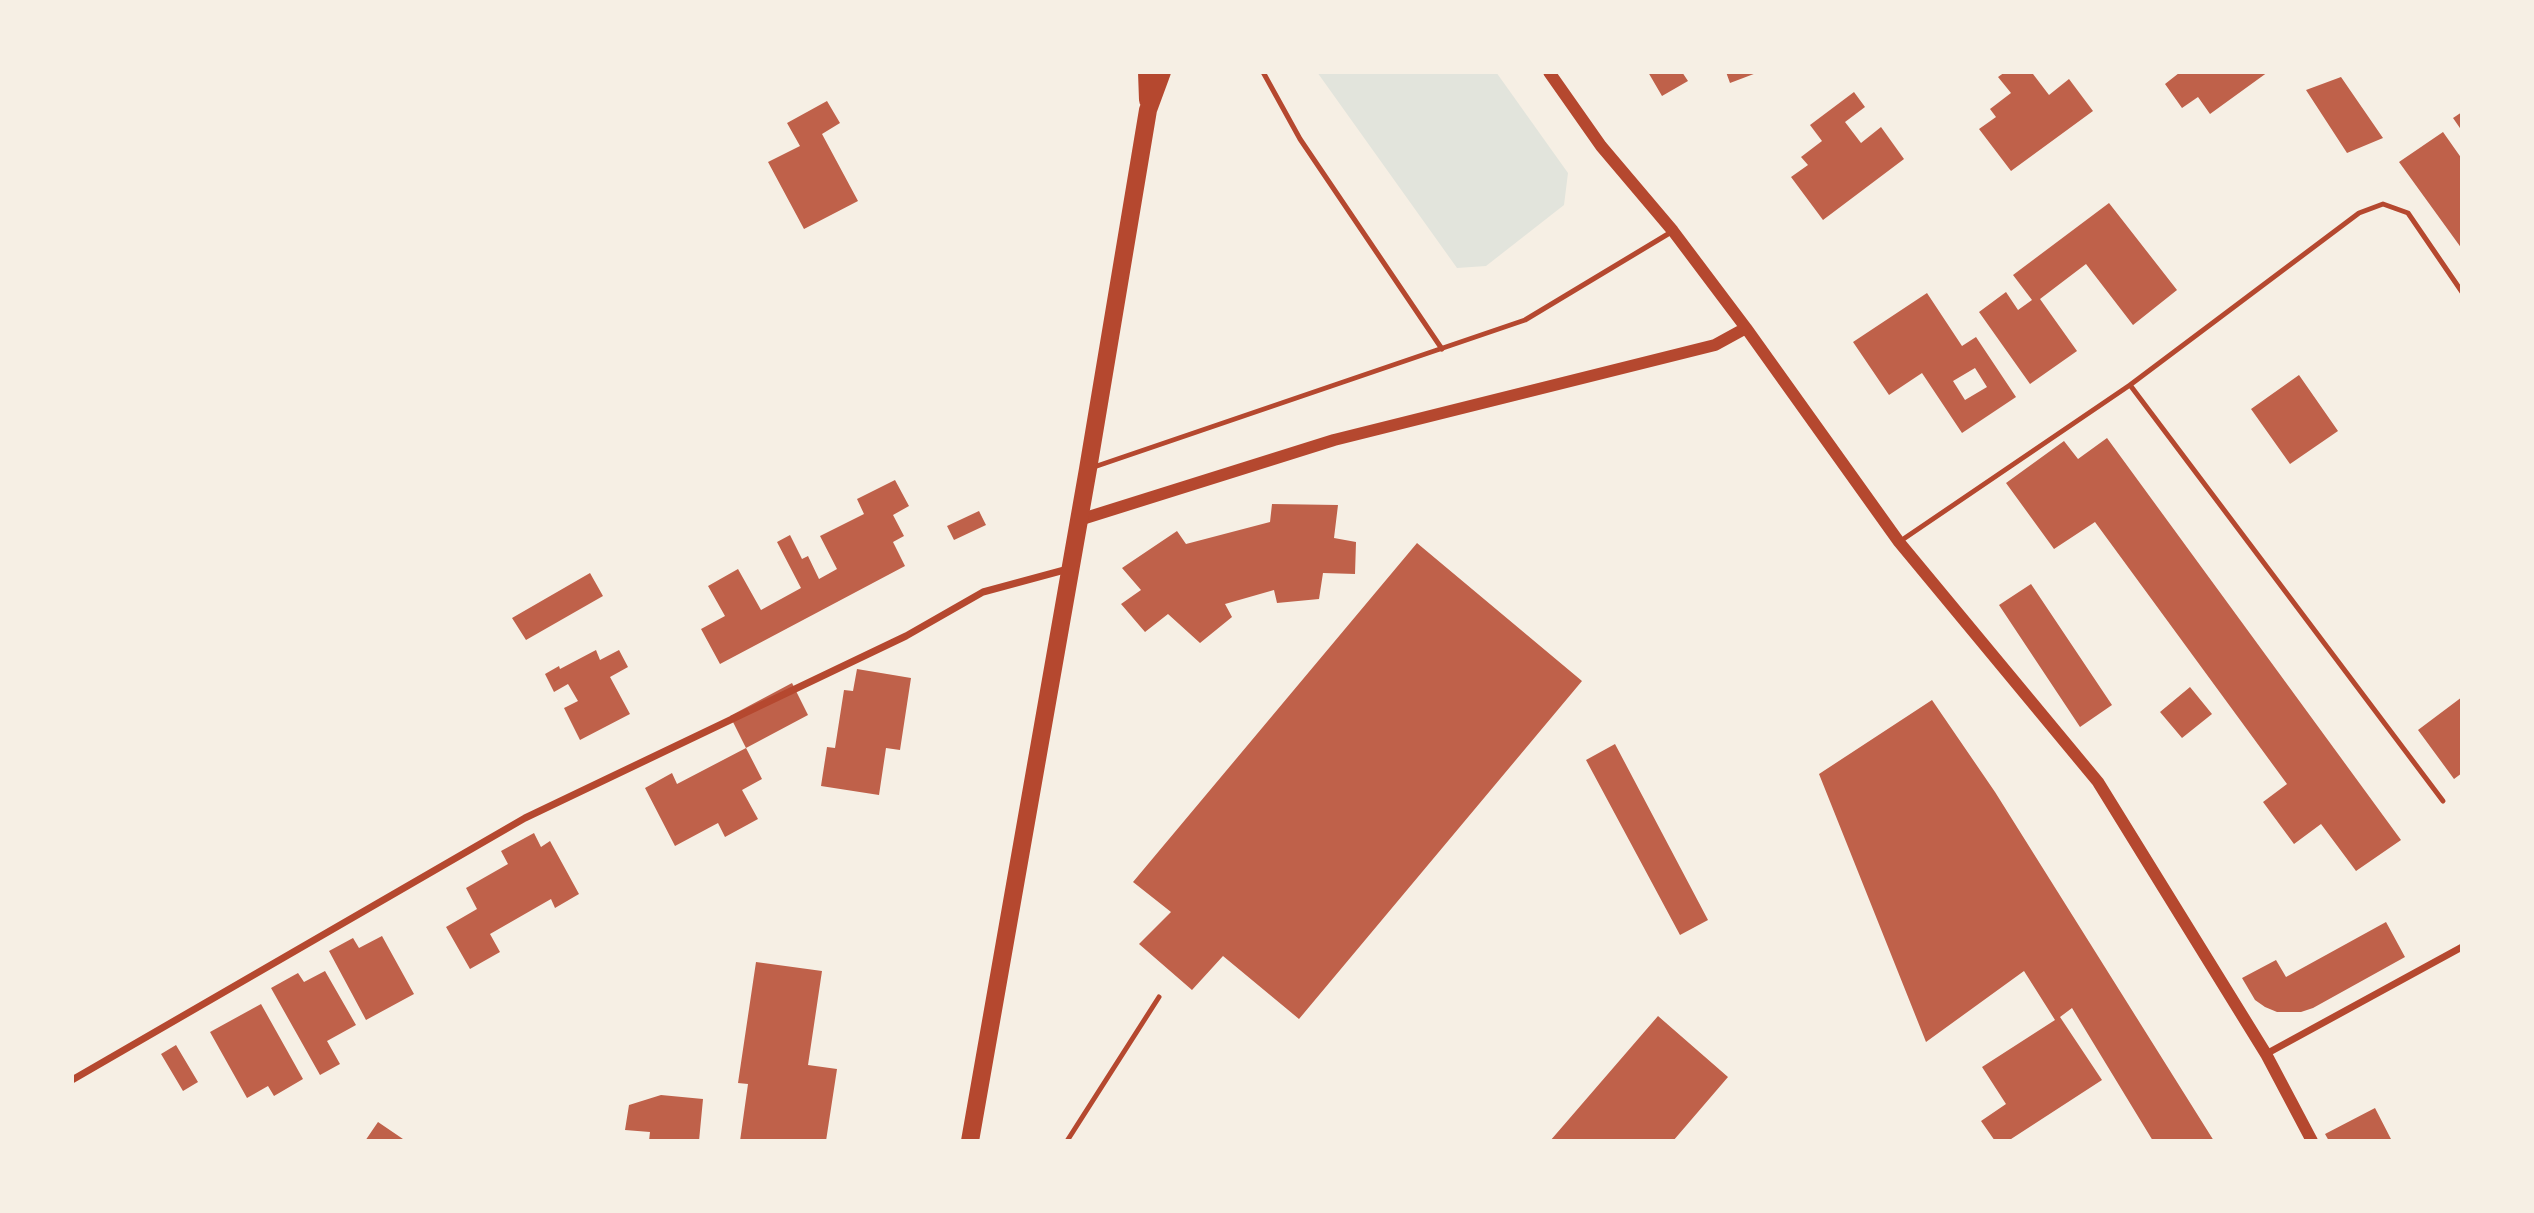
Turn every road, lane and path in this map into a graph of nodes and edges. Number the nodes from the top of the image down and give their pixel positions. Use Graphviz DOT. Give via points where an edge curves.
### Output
graph roads {
  1 [pos="1147,72"];
  2 [pos="1162,72"];
  3 [pos="1264,72"];
  4 [pos="1549,72"];
  5 [pos="1148,110"];
  6 [pos="1673,231"];
  7 [pos="2462,292"];
  8 [pos="1746,328"];
  9 [pos="1442,349"];
  10 [pos="2130,385"];
  11 [pos="1088,469"];
  12 [pos="1079,520"];
  13 [pos="1899,542"];
  14 [pos="1069,569"];
  15 [pos="2443,801"];
  16 [pos="2462,947"];
  17 [pos="1159,997"];
  18 [pos="2266,1054"];
  19 [pos="72,1080"];
  20 [pos="970,1141"];
  21 [pos="1067,1141"];
  22 [pos="2312,1141"];
  1 -- 5 [label="main road"];
  2 -- 5 [label="main road"];
  3 -- 9 [label="lane" via="1300,139"];
  4 -- 6 [label="street" via="1601,146"];
  5 -- 11 [label="main road"];
  6 -- 8 [label="street"];
  6 -- 9 [label="lane" via="1525,320"];
  7 -- 10 [label="lane" via="2408,213 2383,204 2359,213"];
  8 -- 12 [label="street" via="1716,345 1334,440"];
  8 -- 13 [label="street"];
  9 -- 11 [label="lane"];
  10 -- 13 [label="lane"];
  10 -- 15 [label="lane"];
  11 -- 12 [label="main road"];
  12 -- 14 [label="main road"];
  13 -- 18 [label="street" via="2098,782"];
  14 -- 19 [label="street" via="983,592 906,636 524,818"];
  14 -- 20 [label="main road"];
  16 -- 18 [label="street"];
  17 -- 21 [label="lane"];
  18 -- 22 [label="street"];
}
